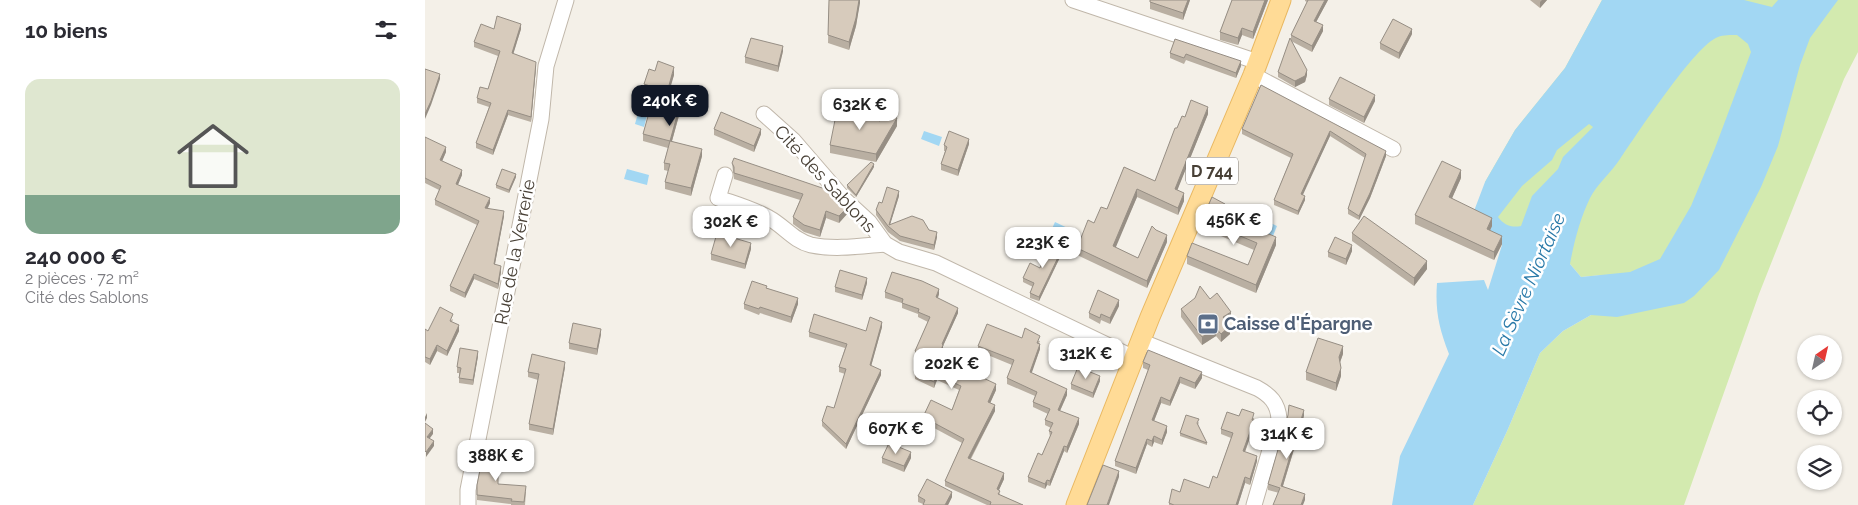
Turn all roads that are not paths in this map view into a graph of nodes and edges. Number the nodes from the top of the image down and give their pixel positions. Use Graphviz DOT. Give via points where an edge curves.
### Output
graph roads {
  1 [pos="566,0"];
  2 [pos="1073,0"];
  3 [pos="1281,0"];
  4 [pos="1256,68"];
  5 [pos="764,114"];
  6 [pos="1393,149"];
  7 [pos="725,175"];
  8 [pos="885,244"];
  9 [pos="1137,349"];
  10 [pos="467,505"];
  11 [pos="1076,505"];
  12 [pos="1254,505"];
  1 -- 10 [label="street, Rue de la Verrerie" via="546,66 541,119"];
  2 -- 4 [label="street"];
  3 -- 4 [label="main road, D 744"];
  4 -- 6 [label="street"];
  4 -- 9 [label="main road, D 744"];
  5 -- 8 [label="street, Cité des Sablons" via="793,140 844,200 869,222"];
  7 -- 8 [label="street, Cité des Sablons" via="718,198 768,217 794,237 810,244 835,247"];
  8 -- 9 [label="street, Cité des Sablons"];
  9 -- 11 [label="main road, D 744"];
  9 -- 12 [label="street, Cité des Sablons" via="1257,388 1273,399 1279,419"];
}
